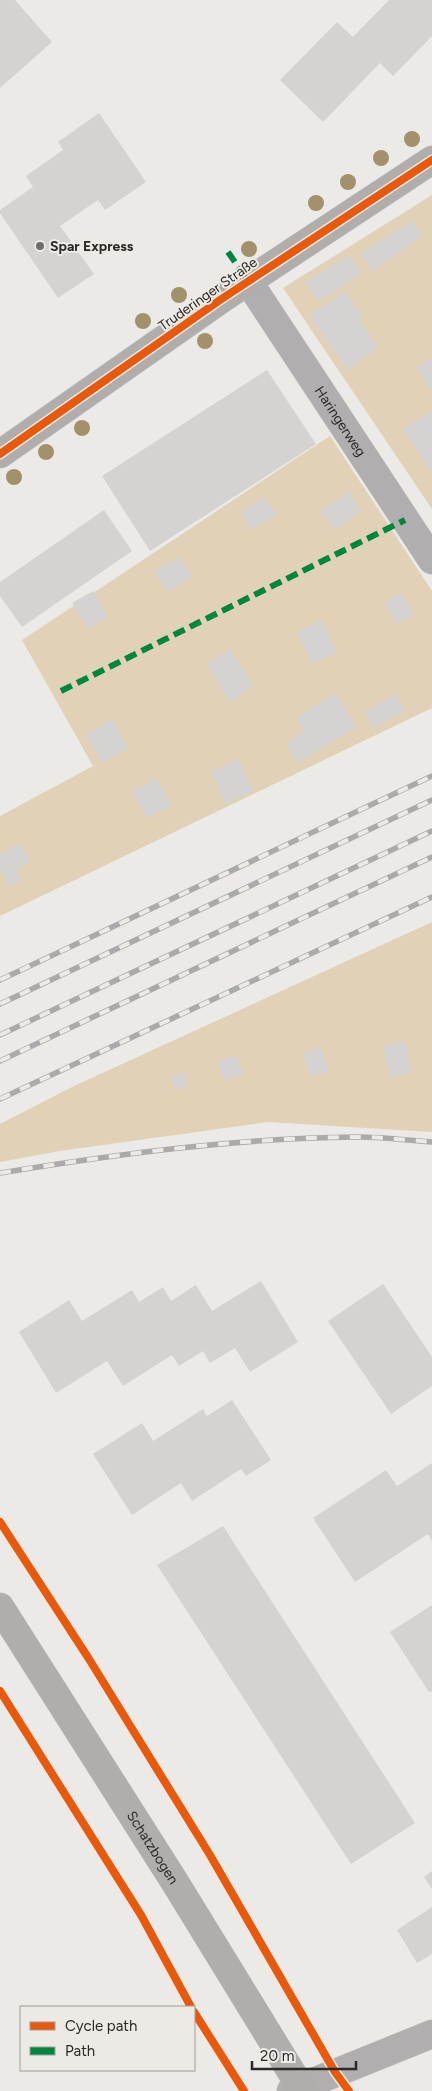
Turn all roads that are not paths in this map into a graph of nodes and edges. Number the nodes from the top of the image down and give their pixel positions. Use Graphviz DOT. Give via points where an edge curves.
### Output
graph roads {
  1 [pos="432,160"];
  2 [pos="248,282"];
  3 [pos="0,454"];
  4 [pos="432,560"];
  5 [pos="0,1607"];
  6 [pos="432,2034"];
  7 [pos="298,2090"];
  1 -- 2 [label="main road, Truderinger Straße"];
  2 -- 3 [label="main road, Truderinger Straße"];
  2 -- 4 [label="street, Haringerweg"];
  5 -- 7 [label="main road, Schatzbogen" via="176,1884"];
  6 -- 7 [label="street"];
}
